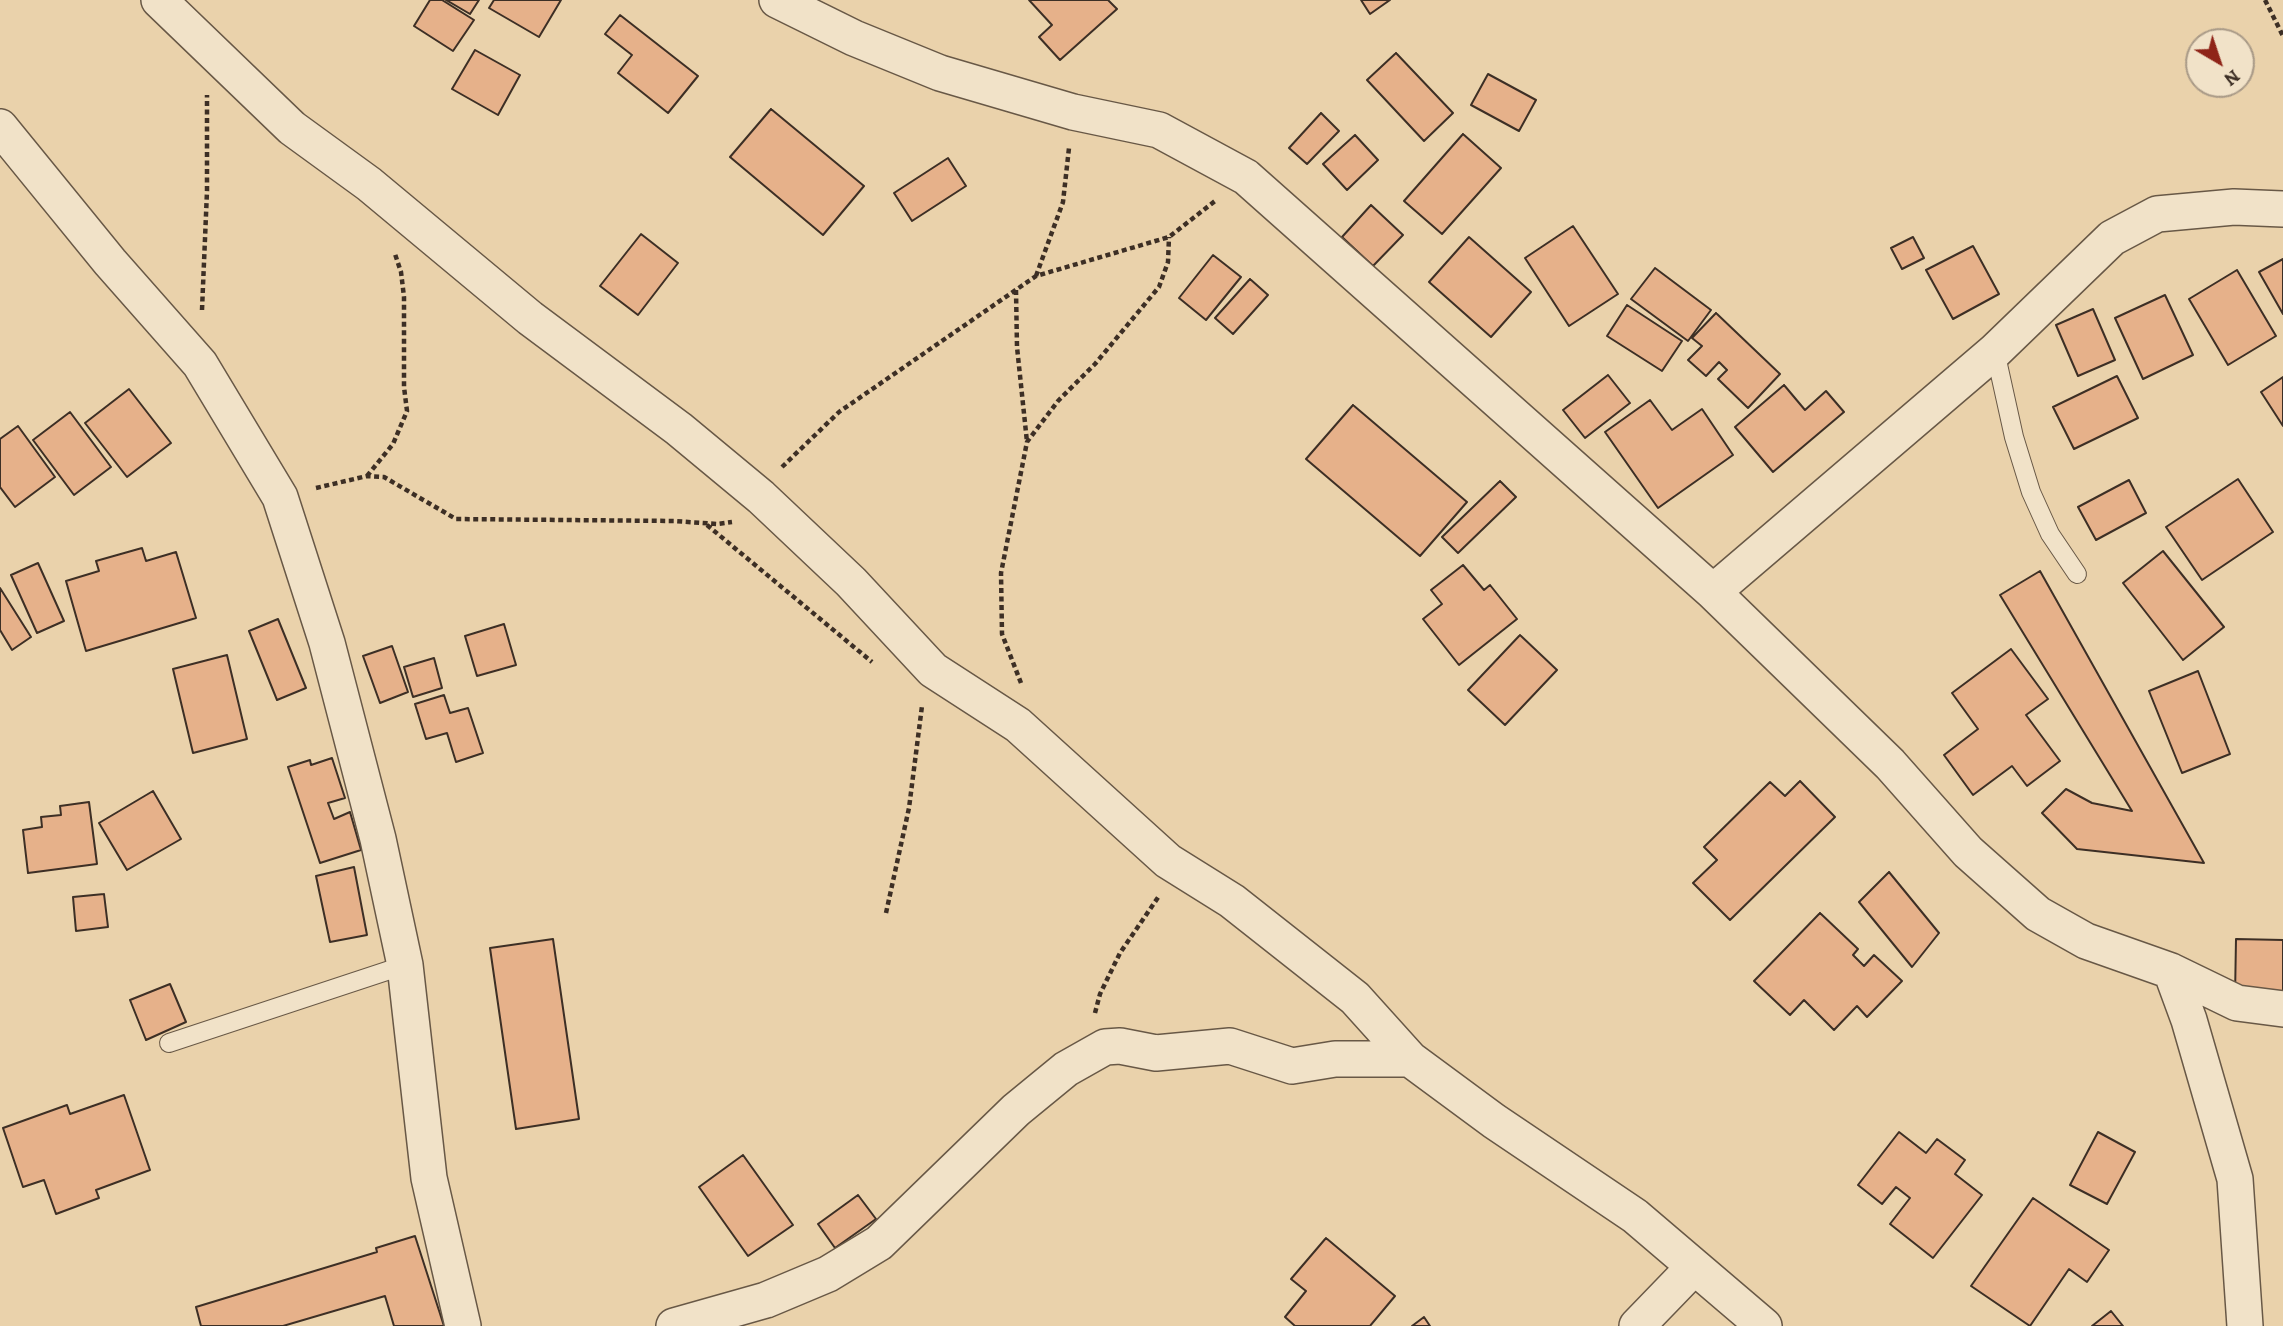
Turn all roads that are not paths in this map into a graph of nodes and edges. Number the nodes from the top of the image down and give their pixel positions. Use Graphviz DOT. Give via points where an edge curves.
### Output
graph roads {
  1 [pos="159,0"];
  2 [pos="777,0"];
  3 [pos="0,127"];
  4 [pos="2283,209"];
  5 [pos="1995,351"];
  6 [pos="2077,574"];
  7 [pos="1713,592"];
  8 [pos="405,965"];
  9 [pos="2171,971"];
  10 [pos="2283,1009"];
  11 [pos="169,1044"];
  12 [pos="1410,1059"];
  13 [pos="1694,1268"];
  14 [pos="463,1326"];
  15 [pos="674,1326"];
  16 [pos="1637,1326"];
  17 [pos="1764,1326"];
  18 [pos="2245,1326"];
  1 -- 12 [label="street" via="292,128 369,184 530,318 679,429 761,497 851,582 933,670 1018,725 1168,861 1233,901 1355,998"];
  2 -- 7 [label="street" via="940,73 1073,112 1159,130 1246,177"];
  3 -- 8 [label="street" via="200,364 280,497 327,643"];
  4 -- 5 [label="street" via="2234,207 2157,214 2112,238"];
  5 -- 6 [label="lane" via="2031,492 2050,534"];
  5 -- 7 [label="street"];
  7 -- 9 [label="street" via="1890,764 1968,852 2038,914 2086,941"];
  8 -- 11 [label="lane"];
  8 -- 14 [label="street" via="429,1178"];
  9 -- 10 [label="street" via="2237,1003"];
  9 -- 18 [label="street" via="2235,1179"];
  12 -- 13 [label="street" via="1635,1216"];
  12 -- 15 [label="street" via="1335,1059 1292,1066 1230,1046 1156,1053 1105,1047 1016,1110 879,1243 828,1274 766,1300"];
  13 -- 16 [label="street"];
  13 -- 17 [label="street"];
}
